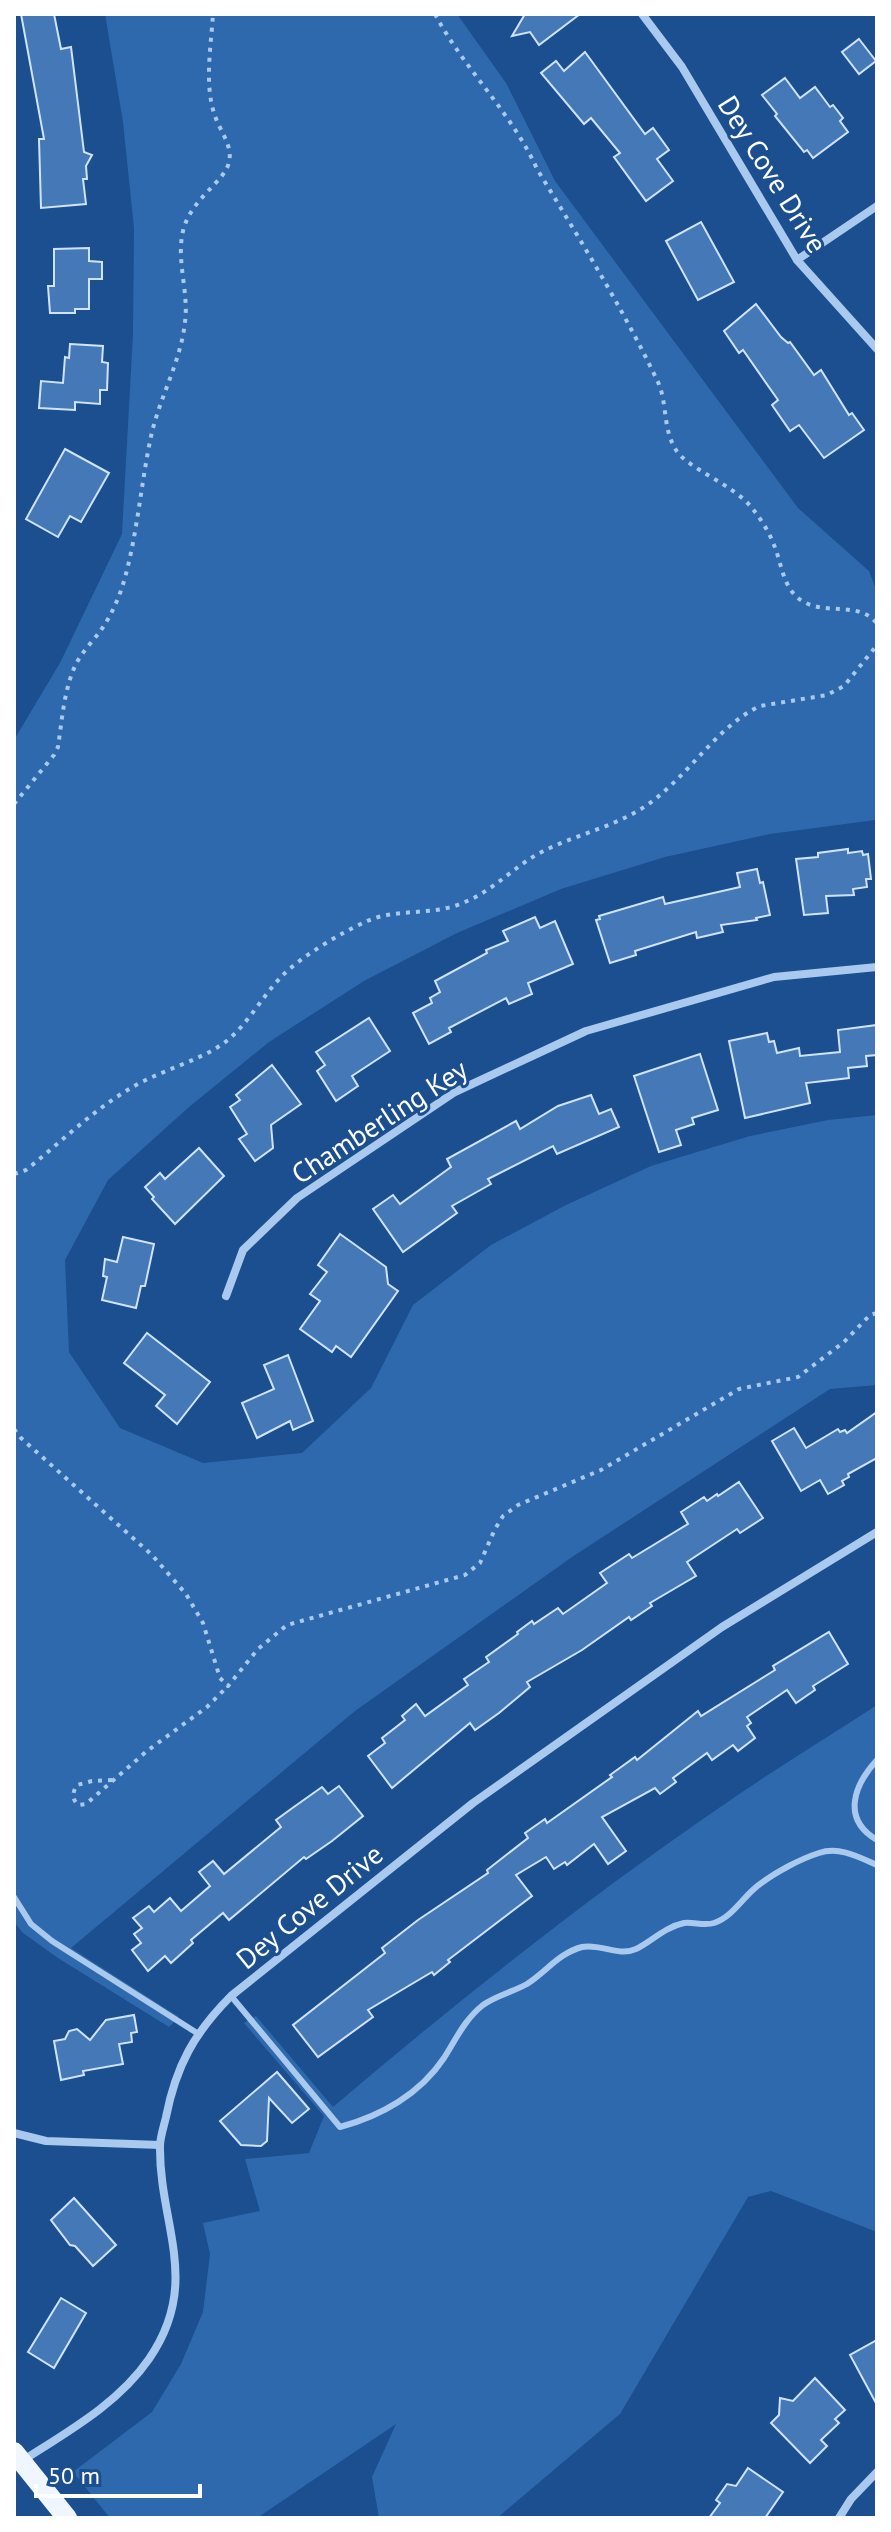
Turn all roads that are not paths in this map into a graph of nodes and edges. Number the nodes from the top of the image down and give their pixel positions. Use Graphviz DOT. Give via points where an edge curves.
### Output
graph roads {
  1 [pos="642,14"];
  2 [pos="877,206"];
  3 [pos="797,260"];
  4 [pos="877,349"];
  5 [pos="877,967"];
  6 [pos="226,1296"];
  7 [pos="877,1532"];
  8 [pos="877,1760"];
  9 [pos="877,1840"];
  10 [pos="877,1865"];
  11 [pos="14,1897"];
  12 [pos="231,1996"];
  13 [pos="197,2033"];
  14 [pos="14,2133"];
  15 [pos="160,2145"];
  16 [pos="16,2459"];
  17 [pos="877,2472"];
  18 [pos="67,2518"];
  19 [pos="839,2518"];
  1 -- 3 [label="street, Dey Cove Drive" via="682,67"];
  2 -- 3 [label="street"];
  3 -- 4 [label="street, Dey Cove Drive"];
  5 -- 6 [label="street, Chamberling Key" via="774,977 586,1031 455,1092 297,1198 243,1250"];
  7 -- 12 [label="street, Dey Cove Drive" via="722,1627 473,1803"];
  8 -- 9 [label="lane" via="855,1792 866,1833"];
  10 -- 12 [label="lane" via="854,1854 820,1852 760,1884 711,1924 683,1923 621,1952 596,1946 566,1953 527,1984 483,2005 422,2086 389,2107 340,2127"];
  11 -- 13 [label="lane" via="31,1924 52,1941"];
  12 -- 13 [label="street, Dey Cove Drive"];
  13 -- 15 [label="street, Dey Cove Drive" via="172,2087"];
  14 -- 15 [label="street" via="46,2141"];
  15 -- 16 [label="street, Dey Cove Drive" via="176,2287 160,2339 128,2384 82,2423"];
  16 -- 18 [label="main road"];
  17 -- 19 [label="street"];
}
